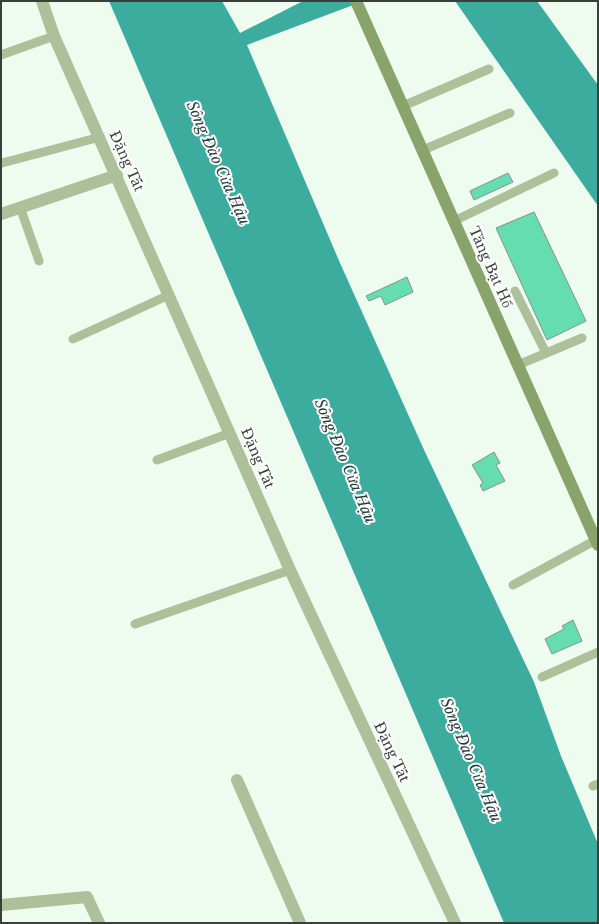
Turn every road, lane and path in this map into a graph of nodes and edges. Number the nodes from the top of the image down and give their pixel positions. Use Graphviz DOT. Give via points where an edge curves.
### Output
graph roads {
  1 [pos="42,1"];
  2 [pos="356,1"];
  3 [pos="54,36"];
  4 [pos="1,55"];
  5 [pos="488,69"];
  6 [pos="403,106"];
  7 [pos="510,113"];
  8 [pos="100,137"];
  9 [pos="423,150"];
  10 [pos="2,163"];
  11 [pos="554,173"];
  12 [pos="117,175"];
  13 [pos="20,207"];
  14 [pos="1,214"];
  15 [pos="454,221"];
  16 [pos="38,261"];
  17 [pos="515,291"];
  18 [pos="169,295"];
  19 [pos="73,338"];
  20 [pos="582,338"];
  21 [pos="546,353"];
  22 [pos="518,365"];
  23 [pos="230,433"];
  24 [pos="157,460"];
  25 [pos="597,543"];
  26 [pos="290,570"];
  27 [pos="514,585"];
  28 [pos="135,624"];
  29 [pos="598,652"];
  30 [pos="542,677"];
  31 [pos="237,780"];
  32 [pos="1,905"];
  33 [pos="100,923"];
  34 [pos="300,923"];
  35 [pos="455,923"];
  1 -- 3 [label="street, Đặng Tất"];
  2 -- 6 [label="main road, Tăng Bạt Hổ"];
  3 -- 4 [label="lane"];
  3 -- 8 [label="street, Đặng Tất"];
  5 -- 6 [label="lane"];
  6 -- 9 [label="main road, Tăng Bạt Hổ"];
  7 -- 9 [label="lane"];
  8 -- 10 [label="lane"];
  8 -- 12 [label="street, Đặng Tất"];
  9 -- 15 [label="main road, Tăng Bạt Hổ"];
  11 -- 15 [label="lane"];
  12 -- 13 [label="street"];
  12 -- 18 [label="street, Đặng Tất"];
  13 -- 14 [label="street"];
  13 -- 16 [label="lane"];
  15 -- 22 [label="main road, Tăng Bạt Hổ"];
  17 -- 21 [label="lane"];
  18 -- 19 [label="lane"];
  18 -- 23 [label="street, Đặng Tất"];
  20 -- 21 [label="lane"];
  21 -- 22 [label="lane"];
  22 -- 25 [label="main road, Tăng Bạt Hổ"];
  23 -- 24 [label="lane"];
  23 -- 26 [label="street, Đặng Tất"];
  25 -- 27 [label="lane"];
  26 -- 28 [label="lane"];
  26 -- 35 [label="street, Đặng Tất"];
  29 -- 30 [label="lane"];
  31 -- 34 [label="street"];
  32 -- 33 [label="street" via="87,897"];
}
